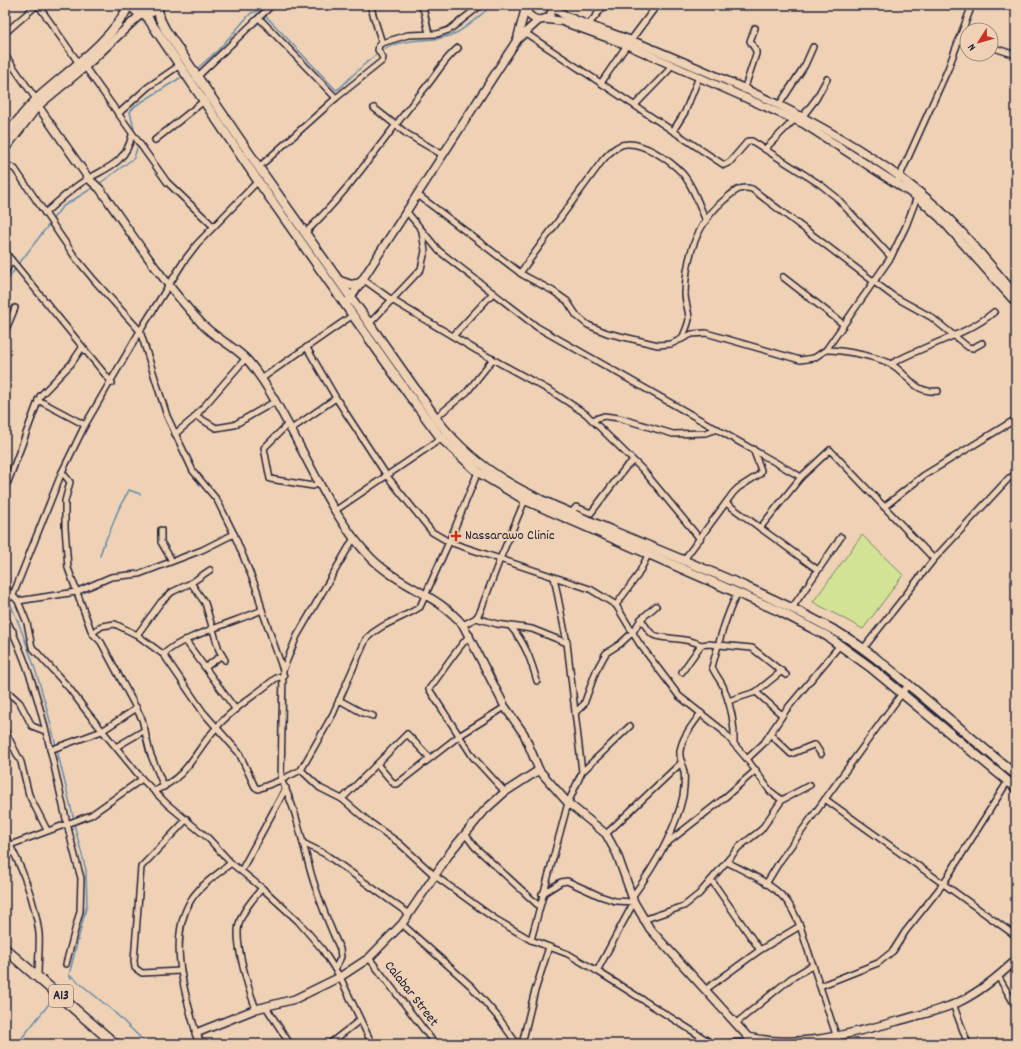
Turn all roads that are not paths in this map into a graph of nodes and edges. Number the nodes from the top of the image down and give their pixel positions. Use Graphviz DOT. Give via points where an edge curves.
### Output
graph roads {
  1 [pos="37,5"];
  2 [pos="130,5"];
  3 [pos="157,5"];
  4 [pos="272,5"];
  5 [pos="370,5"];
  6 [pos="420,5"];
  7 [pos="481,5"];
  8 [pos="554,5"];
  9 [pos="605,5"];
  10 [pos="657,5"];
  11 [pos="972,5"];
  12 [pos="524,6"];
  13 [pos="143,14"];
  14 [pos="260,16"];
  15 [pos="541,20"];
  16 [pos="965,22"];
  17 [pos="588,24"];
  18 [pos="755,28"];
  19 [pos="524,32"];
  20 [pos="5,33"];
  21 [pos="429,34"];
  22 [pos="959,38"];
  23 [pos="517,40"];
  24 [pos="382,43"];
  25 [pos="629,43"];
  26 [pos="813,47"];
  27 [pos="458,48"];
  28 [pos="999,50"];
  29 [pos="5,55"];
  30 [pos="1016,55"];
  31 [pos="180,64"];
  32 [pos="81,65"];
  33 [pos="671,65"];
  34 [pos="699,76"];
  35 [pos="826,78"];
  36 [pos="194,79"];
  37 [pos="601,83"];
  38 [pos="744,90"];
  39 [pos="336,98"];
  40 [pos="204,101"];
  41 [pos="38,103"];
  42 [pos="779,105"];
  43 [pos="635,106"];
  44 [pos="374,108"];
  45 [pos="118,114"];
  46 [pos="803,116"];
  47 [pos="795,119"];
  48 [pos="395,124"];
  49 [pos="673,131"];
  50 [pos="132,135"];
  51 [pos="5,137"];
  52 [pos="155,140"];
  53 [pos="5,149"];
  54 [pos="765,150"];
  55 [pos="443,155"];
  56 [pos="5,164"];
  57 [pos="259,167"];
  58 [pos="898,180"];
  59 [pos="90,181"];
  60 [pos="258,181"];
  61 [pos="418,195"];
  62 [pos="917,196"];
  63 [pos="407,212"];
  64 [pos="45,213"];
  65 [pos="706,221"];
  66 [pos="213,226"];
  67 [pos="422,231"];
  68 [pos="305,233"];
  69 [pos="5,252"];
  70 [pos="891,257"];
  71 [pos="13,262"];
  72 [pos="520,273"];
  73 [pos="5,274"];
  74 [pos="783,277"];
  75 [pos="340,281"];
  76 [pos="873,281"];
  77 [pos="362,282"];
  78 [pos="168,286"];
  79 [pos="493,293"];
  80 [pos="1016,295"];
  81 [pos="392,300"];
  82 [pos="349,302"];
  83 [pos="1016,303"];
  84 [pos="15,308"];
  85 [pos="994,312"];
  86 [pos="353,315"];
  87 [pos="369,324"];
  88 [pos="843,324"];
  89 [pos="140,331"];
  90 [pos="5,332"];
  91 [pos="954,335"];
  92 [pos="453,336"];
  93 [pos="682,339"];
  94 [pos="982,343"];
  95 [pos="82,348"];
  96 [pos="307,348"];
  97 [pos="826,350"];
  98 [pos="246,358"];
  99 [pos="493,359"];
  100 [pos="891,364"];
  101 [pos="261,379"];
  102 [pos="112,383"];
  103 [pos="938,391"];
  104 [pos="336,398"];
  105 [pos="38,400"];
  106 [pos="276,401"];
  107 [pos="196,416"];
  108 [pos="435,418"];
  109 [pos="1016,419"];
  110 [pos="592,420"];
  111 [pos="86,425"];
  112 [pos="289,427"];
  113 [pos="718,429"];
  114 [pos="175,434"];
  115 [pos="444,436"];
  116 [pos="753,449"];
  117 [pos="633,461"];
  118 [pos="62,472"];
  119 [pos="478,472"];
  120 [pos="1016,475"];
  121 [pos="386,476"];
  122 [pos="802,477"];
  123 [pos="320,482"];
  124 [pos="5,485"];
  125 [pos="525,500"];
  126 [pos="726,503"];
  127 [pos="884,507"];
  128 [pos="336,510"];
  129 [pos="571,512"];
  130 [pos="760,528"];
  131 [pos="161,530"];
  132 [pos="234,534"];
  133 [pos="841,537"];
  134 [pos="354,538"];
  135 [pos="700,539"];
  136 [pos="449,542"];
  137 [pos="648,555"];
  138 [pos="500,559"];
  139 [pos="934,560"];
  140 [pos="172,561"];
  141 [pos="684,561"];
  142 [pos="210,570"];
  143 [pos="818,570"];
  144 [pos="554,577"];
  145 [pos="192,583"];
  146 [pos="5,584"];
  147 [pos="76,592"];
  148 [pos="737,594"];
  149 [pos="12,596"];
  150 [pos="425,596"];
  151 [pos="5,601"];
  152 [pos="18,601"];
  153 [pos="616,605"];
  154 [pos="656,606"];
  155 [pos="792,608"];
  156 [pos="262,610"];
  157 [pos="5,616"];
  158 [pos="476,618"];
  159 [pos="641,619"];
  160 [pos="464,625"];
  161 [pos="511,627"];
  162 [pos="212,630"];
  163 [pos="13,631"];
  164 [pos="633,632"];
  165 [pos="92,633"];
  166 [pos="137,635"];
  167 [pos="470,635"];
  168 [pos="5,636"];
  169 [pos="185,640"];
  170 [pos="567,643"];
  171 [pos="701,645"];
  172 [pos="840,645"];
  173 [pos="719,646"];
  174 [pos="863,649"];
  175 [pos="164,655"];
  176 [pos="206,667"];
  177 [pos="283,670"];
  178 [pos="682,672"];
  179 [pos="284,676"];
  180 [pos="537,680"];
  181 [pos="908,685"];
  182 [pos="5,689"];
  183 [pos="756,692"];
  184 [pos="902,693"];
  185 [pos="339,700"];
  186 [pos="728,701"];
  187 [pos="505,707"];
  188 [pos="137,708"];
  189 [pos="236,710"];
  190 [pos="575,713"];
  191 [pos="701,714"];
  192 [pos="782,715"];
  193 [pos="373,716"];
  194 [pos="217,726"];
  195 [pos="630,726"];
  196 [pos="145,730"];
  197 [pos="5,731"];
  198 [pos="45,731"];
  199 [pos="102,731"];
  200 [pos="770,734"];
  201 [pos="459,736"];
  202 [pos="972,739"];
  203 [pos="734,744"];
  204 [pos="967,746"];
  205 [pos="116,747"];
  206 [pos="52,750"];
  207 [pos="821,754"];
  208 [pos="430,758"];
  209 [pos="747,759"];
  210 [pos="682,762"];
  211 [pos="377,764"];
  212 [pos="301,770"];
  213 [pos="539,770"];
  214 [pos="756,770"];
  215 [pos="582,772"];
  216 [pos="1016,775"];
  217 [pos="142,779"];
  218 [pos="281,780"];
  219 [pos="1008,781"];
  220 [pos="810,785"];
  221 [pos="164,787"];
  222 [pos="286,788"];
  223 [pos="1016,788"];
  224 [pos="154,791"];
  225 [pos="505,792"];
  226 [pos="342,799"];
  227 [pos="825,799"];
  228 [pos="782,800"];
  229 [pos="568,803"];
  230 [pos="187,819"];
  231 [pos="68,823"];
  232 [pos="47,830"];
  233 [pos="465,834"];
  234 [pos="606,834"];
  235 [pos="5,836"];
  236 [pos="303,842"];
  237 [pos="666,844"];
  238 [pos="10,845"];
  239 [pos="727,862"];
  240 [pos="231,863"];
  241 [pos="241,871"];
  242 [pos="434,875"];
  243 [pos="712,881"];
  244 [pos="766,884"];
  245 [pos="942,884"];
  246 [pos="262,888"];
  247 [pos="542,894"];
  248 [pos="633,900"];
  249 [pos="539,906"];
  250 [pos="409,914"];
  251 [pos="644,920"];
  252 [pos="402,924"];
  253 [pos="800,926"];
  254 [pos="1016,936"];
  255 [pos="531,940"];
  256 [pos="550,947"];
  257 [pos="5,949"];
  258 [pos="760,950"];
  259 [pos="369,958"];
  260 [pos="1016,960"];
  261 [pos="66,964"];
  262 [pos="813,965"];
  263 [pos="335,969"];
  264 [pos="180,971"];
  265 [pos="597,971"];
  266 [pos="38,976"];
  267 [pos="998,976"];
  268 [pos="340,977"];
  269 [pos="820,986"];
  270 [pos="705,990"];
  271 [pos="953,1004"];
  272 [pos="266,1007"];
  273 [pos="1016,1007"];
  274 [pos="256,1009"];
  275 [pos="360,1020"];
  276 [pos="735,1024"];
  277 [pos="196,1033"];
  278 [pos="748,1041"];
  279 [pos="838,1041"];
  280 [pos="116,1044"];
  281 [pos="200,1044"];
  282 [pos="290,1044"];
  283 [pos="329,1044"];
  284 [pos="372,1044"];
  285 [pos="435,1044"];
  286 [pos="517,1044"];
  287 [pos="522,1044"];
  288 [pos="713,1044"];
  289 [pos="968,1044"];
  1 -- 20 [label="street"];
  1 -- 32 [label="street"];
  2 -- 13 [label="main road" via="135,11"];
  2 -- 32 [label="main road" via="118,25"];
  3 -- 13 [label="main road" via="154,11"];
  3 -- 36 [label="main road" via="165,29"];
  4 -- 14 [label="street"];
  5 -- 24 [label="street"];
  6 -- 21 [label="street" via="424,11"];
  7 -- 21 [label="street" via="448,30"];
  8 -- 15 [label="main road" via="550,16"];
  8 -- 17 [label="main road" via="566,16"];
  9 -- 17 [label="street"];
  10 -- 25 [label="street"];
  11 -- 16 [label="street"];
  12 -- 15 [label="main road" via="531,18"];
  12 -- 23 [label="main road" via="523,21"];
  13 -- 31 [label="main road"];
  13 -- 32 [label="main road"];
  14 -- 36 [label="street"];
  14 -- 39 [label="street"];
  15 -- 19 [label="main road"];
  15 -- 25 [label="main road" via="561,21"];
  17 -- 25 [label="main road"];
  18 -- 38 [label="street" via="750,41 756,54"];
  19 -- 23 [label="main road"];
  19 -- 37 [label="street"];
  21 -- 24 [label="street" via="408,35"];
  22 -- 58 [label="street" via="948,69"];
  23 -- 55 [label="main road"];
  24 -- 39 [label="street" via="379,45 382,61"];
  25 -- 33 [label="main road"];
  25 -- 37 [label="street"];
  25 -- 38 [label="main road"];
  26 -- 42 [label="street" via="805,65"];
  27 -- 48 [label="street" via="449,55"];
  28 -- 30 [label="street"];
  29 -- 41 [label="street"];
  31 -- 36 [label="main road"];
  31 -- 45 [label="street" via="148,87"];
  32 -- 41 [label="main road"];
  32 -- 45 [label="street"];
  33 -- 34 [label="main road"];
  33 -- 43 [label="street"];
  34 -- 47 [label="main road"];
  34 -- 49 [label="street" via="685,112"];
  35 -- 46 [label="street" via="816,99"];
  36 -- 40 [label="main road"];
  36 -- 57 [label="main road"];
  37 -- 43 [label="street"];
  38 -- 42 [label="main road"];
  39 -- 57 [label="street"];
  40 -- 52 [label="street"];
  40 -- 60 [label="main road"];
  41 -- 51 [label="main road"];
  41 -- 53 [label="main road"];
  41 -- 59 [label="main road"];
  42 -- 46 [label="main road"];
  43 -- 49 [label="street"];
  44 -- 48 [label="street"];
  45 -- 50 [label="street"];
  46 -- 58 [label="main road"];
  47 -- 54 [label="street"];
  47 -- 58 [label="main road"];
  48 -- 55 [label="street"];
  48 -- 68 [label="street" via="343,194"];
  49 -- 54 [label="street" via="724,165 750,140"];
  50 -- 59 [label="street" via="124,156"];
  50 -- 66 [label="street" via="167,182"];
  54 -- 70 [label="street" via="836,197"];
  55 -- 61 [label="main road"];
  56 -- 64 [label="street" via="15,169"];
  57 -- 68 [label="main road"];
  58 -- 62 [label="main road"];
  58 -- 80 [label="main road" via="918,191 944,214"];
  59 -- 64 [label="street" via="80,184"];
  59 -- 78 [label="main road" via="100,189"];
  60 -- 66 [label="street"];
  60 -- 82 [label="main road"];
  61 -- 63 [label="main road"];
  61 -- 72 [label="street"];
  62 -- 70 [label="street"];
  62 -- 83 [label="main road"];
  63 -- 67 [label="street"];
  63 -- 77 [label="main road"];
  64 -- 89 [label="street" via="94,280"];
  65 -- 72 [label="street" via="681,172 643,147 626,144 613,150 602,161"];
  65 -- 76 [label="street" via="719,204 737,189 752,189"];
  65 -- 93 [label="street" via="695,236 688,264 685,295 689,319"];
  66 -- 78 [label="street" via="184,261"];
  67 -- 79 [label="street" via="439,250"];
  67 -- 81 [label="street" via="425,251 421,269"];
  68 -- 75 [label="main road"];
  69 -- 71 [label="street"];
  70 -- 76 [label="street"];
  71 -- 73 [label="street"];
  71 -- 95 [label="street"];
  72 -- 93 [label="street" via="567,301 577,316 594,327 639,342 658,345 671,344"];
  74 -- 88 [label="street"];
  75 -- 77 [label="main road" via="351,285"];
  75 -- 82 [label="main road"];
  76 -- 88 [label="street"];
  76 -- 91 [label="street" via="893,296 931,317"];
  77 -- 81 [label="street"];
  77 -- 82 [label="main road"];
  78 -- 89 [label="street"];
  78 -- 98 [label="main road" via="205,327"];
  79 -- 92 [label="street"];
  79 -- 113 [label="street" via="538,326"];
  81 -- 87 [label="street"];
  81 -- 92 [label="street"];
  82 -- 86 [label="main road"];
  82 -- 87 [label="main road"];
  84 -- 90 [label="street"];
  85 -- 91 [label="street"];
  86 -- 96 [label="street"];
  86 -- 115 [label="main road"];
  87 -- 108 [label="main road"];
  88 -- 97 [label="street"];
  89 -- 102 [label="street"];
  89 -- 114 [label="street"];
  91 -- 94 [label="street" via="968,347 973,348"];
  91 -- 100 [label="street"];
  92 -- 99 [label="street"];
  93 -- 97 [label="street" via="692,334 706,333 800,360 814,358"];
  95 -- 102 [label="street"];
  95 -- 105 [label="street"];
  96 -- 101 [label="street"];
  96 -- 104 [label="street"];
  97 -- 100 [label="street" via="839,350"];
  98 -- 101 [label="main road"];
  98 -- 107 [label="street"];
  99 -- 108 [label="street" via="467,392"];
  99 -- 110 [label="street" via="578,408"];
  100 -- 103 [label="street" via="917,388 930,392"];
  101 -- 106 [label="main road"];
  102 -- 111 [label="street"];
  104 -- 112 [label="street"];
  104 -- 121 [label="street"];
  105 -- 111 [label="street"];
  105 -- 124 [label="street"];
  106 -- 107 [label="street" via="234,425 216,428"];
  106 -- 112 [label="main road"];
  107 -- 114 [label="street"];
  108 -- 115 [label="main road"];
  109 -- 127 [label="street" via="924,476"];
  110 -- 113 [label="street" via="604,416 619,418 673,434 705,433"];
  110 -- 117 [label="street"];
  111 -- 118 [label="street"];
  112 -- 123 [label="main road"];
  112 -- 123 [label="street" via="264,448 270,479 313,486"];
  113 -- 116 [label="street"];
  114 -- 132 [label="street" via="193,471 217,500"];
  115 -- 119 [label="main road"];
  115 -- 121 [label="street"];
  115 -- 129 [label="main road" via="495,476 528,494"];
  116 -- 122 [label="street"];
  116 -- 126 [label="street" via="761,470 760,474 738,488"];
  117 -- 129 [label="street" via="591,513 576,507"];
  117 -- 135 [label="street"];
  118 -- 147 [label="street" via="70,482 65,501 66,556"];
  118 -- 149 [label="street"];
  119 -- 125 [label="main road"];
  119 -- 136 [label="street"];
  120 -- 139 [label="street" via="1009,478"];
  121 -- 128 [label="street"];
  121 -- 136 [label="street" via="432,532"];
  122 -- 127 [label="street" via="830,450"];
  122 -- 130 [label="street"];
  123 -- 128 [label="main road"];
  125 -- 137 [label="main road"];
  125 -- 138 [label="street"];
  126 -- 130 [label="street"];
  126 -- 135 [label="street"];
  127 -- 139 [label="street"];
  128 -- 134 [label="main road"];
  129 -- 141 [label="main road"];
  130 -- 143 [label="street"];
  131 -- 140 [label="street" via="161,542"];
  132 -- 140 [label="street"];
  132 -- 156 [label="street" via="257,590"];
  133 -- 143 [label="street"];
  134 -- 150 [label="main road" via="391,576"];
  134 -- 177 [label="street" via="297,636"];
  135 -- 141 [label="street"];
  136 -- 138 [label="street"];
  136 -- 150 [label="street"];
  137 -- 148 [label="main road"];
  137 -- 153 [label="street" via="638,575"];
  138 -- 144 [label="street"];
  138 -- 158 [label="street"];
  139 -- 174 [label="street"];
  140 -- 147 [label="street" via="139,574 111,577"];
  141 -- 155 [label="main road"];
  142 -- 145 [label="street"];
  143 -- 155 [label="street"];
  144 -- 153 [label="street" via="590,589"];
  144 -- 170 [label="street"];
  145 -- 162 [label="street" via="205,603"];
  145 -- 166 [label="street" via="172,592 160,602"];
  146 -- 149 [label="street"];
  147 -- 152 [label="street"];
  147 -- 165 [label="street"];
  148 -- 172 [label="main road" via="805,624"];
  148 -- 173 [label="street" via="726,616"];
  149 -- 151 [label="street"];
  149 -- 152 [label="street"];
  150 -- 160 [label="main road" via="455,614"];
  150 -- 185 [label="street" via="420,607 410,614 387,622 366,639"];
  152 -- 199 [label="street" via="32,647 69,688"];
  153 -- 164 [label="street"];
  154 -- 159 [label="street"];
  155 -- 174 [label="main road"];
  156 -- 162 [label="street"];
  156 -- 177 [label="street"];
  157 -- 163 [label="street"];
  158 -- 160 [label="street"];
  158 -- 161 [label="street"];
  159 -- 164 [label="street"];
  159 -- 171 [label="street" via="653,635 687,639"];
  160 -- 167 [label="main road"];
  161 -- 170 [label="street" via="532,629"];
  161 -- 180 [label="street" via="521,639 530,657"];
  162 -- 169 [label="street"];
  162 -- 176 [label="street" via="223,657"];
  163 -- 168 [label="street"];
  163 -- 198 [label="street" via="31,679"];
  164 -- 190 [label="street" via="606,653 596,671 584,704"];
  164 -- 191 [label="street" via="680,696"];
  165 -- 166 [label="street" via="102,626 115,624"];
  165 -- 188 [label="street" via="101,642"];
  166 -- 175 [label="street"];
  167 -- 187 [label="main road"];
  167 -- 201 [label="street" via="454,652 449,663 429,689"];
  169 -- 175 [label="street" via="167,650"];
  169 -- 176 [label="street"];
  170 -- 190 [label="street"];
  171 -- 173 [label="street"];
  171 -- 178 [label="street"];
  172 -- 184 [label="main road"];
  172 -- 192 [label="street"];
  173 -- 183 [label="street" via="752,648 784,673"];
  173 -- 186 [label="street" via="712,667"];
  174 -- 181 [label="main road"];
  175 -- 194 [label="street" via="203,712"];
  176 -- 189 [label="street"];
  177 -- 179 [label="street"];
  179 -- 189 [label="street" via="276,678"];
  179 -- 218 [label="street"];
  181 -- 184 [label="street"];
  181 -- 202 [label="main road"];
  182 -- 198 [label="street" via="20,703 32,726"];
  183 -- 186 [label="street"];
  183 -- 192 [label="street"];
  184 -- 204 [label="main road"];
  184 -- 227 [label="street"];
  185 -- 193 [label="street"];
  185 -- 212 [label="street"];
  186 -- 203 [label="street" via="733,717"];
  187 -- 201 [label="street"];
  187 -- 213 [label="main road" via="524,734"];
  188 -- 196 [label="street"];
  188 -- 199 [label="street"];
  189 -- 194 [label="street"];
  190 -- 215 [label="street"];
  191 -- 203 [label="street" via="722,730"];
  191 -- 210 [label="street" via="684,737 679,752"];
  192 -- 200 [label="street"];
  194 -- 218 [label="street" via="239,752 257,788"];
  194 -- 221 [label="street" via="184,772"];
  195 -- 215 [label="street"];
  196 -- 205 [label="street"];
  196 -- 221 [label="street" via="150,753"];
  197 -- 232 [label="street" via="21,762 29,795"];
  198 -- 206 [label="street"];
  199 -- 205 [label="street"];
  199 -- 206 [label="street"];
  200 -- 207 [label="street" via="791,754 794,755 813,745"];
  200 -- 209 [label="street"];
  201 -- 208 [label="street"];
  201 -- 225 [label="street" via="473,757"];
  202 -- 204 [label="main road"];
  202 -- 216 [label="main road"];
  203 -- 209 [label="street"];
  204 -- 219 [label="main road"];
  205 -- 217 [label="street"];
  206 -- 231 [label="street"];
  208 -- 211 [label="street" via="397,784 394,784"];
  208 -- 211 [label="street" via="408,734"];
  209 -- 214 [label="street"];
  210 -- 234 [label="street"];
  210 -- 237 [label="street" via="683,796"];
  211 -- 226 [label="street"];
  212 -- 218 [label="street"];
  212 -- 226 [label="street" via="320,788"];
  213 -- 225 [label="main road"];
  213 -- 229 [label="main road"];
  214 -- 228 [label="street" via="770,791"];
  214 -- 237 [label="street"];
  215 -- 229 [label="street"];
  217 -- 224 [label="street"];
  217 -- 231 [label="street" via="96,812"];
  218 -- 222 [label="street"];
  219 -- 223 [label="main road"];
  219 -- 245 [label="street"];
  220 -- 228 [label="street"];
  221 -- 224 [label="street"];
  222 -- 236 [label="street"];
  222 -- 241 [label="street"];
  224 -- 230 [label="street"];
  225 -- 233 [label="main road" via="485,810"];
  226 -- 242 [label="street" via="399,843"];
  227 -- 244 [label="street"];
  227 -- 245 [label="street"];
  228 -- 239 [label="street" via="761,830 739,847"];
  229 -- 234 [label="main road"];
  229 -- 247 [label="street"];
  230 -- 240 [label="street"];
  230 -- 264 [label="street" via="141,867 134,961 136,968 142,973"];
  231 -- 232 [label="street"];
  231 -- 261 [label="street" via="81,878 81,891 80,911"];
  232 -- 238 [label="street"];
  233 -- 242 [label="main road"];
  233 -- 249 [label="street" via="475,847"];
  234 -- 248 [label="main road" via="617,854"];
  235 -- 238 [label="street"];
  236 -- 250 [label="street" via="325,854"];
  236 -- 263 [label="street" via="314,882 340,949 341,957"];
  237 -- 248 [label="street"];
  238 -- 266 [label="street" via="21,867 36,916 39,934"];
  239 -- 243 [label="street"];
  239 -- 244 [label="street"];
  240 -- 241 [label="street"];
  240 -- 264 [label="street" via="200,889 186,911 181,935"];
  241 -- 246 [label="street"];
  242 -- 250 [label="main road"];
  242 -- 255 [label="street" via="494,919"];
  243 -- 251 [label="street" via="684,906"];
  243 -- 258 [label="street"];
  244 -- 253 [label="street" via="784,898"];
  245 -- 254 [label="street"];
  245 -- 269 [label="street" via="893,951 878,962"];
  246 -- 263 [label="street" via="298,921"];
  246 -- 274 [label="street" via="238,924 247,986"];
  247 -- 248 [label="street" via="567,881 615,901"];
  247 -- 249 [label="street"];
  248 -- 251 [label="main road"];
  248 -- 265 [label="street"];
  249 -- 255 [label="street"];
  250 -- 252 [label="main road"];
  251 -- 270 [label="main road" via="650,930"];
  252 -- 259 [label="main road"];
  252 -- 286 [label="street" via="471,986"];
  253 -- 258 [label="street"];
  253 -- 262 [label="street"];
  255 -- 256 [label="street"];
  256 -- 265 [label="street"];
  256 -- 287 [label="street" via="534,994"];
  257 -- 266 [label="highway, A13"];
  258 -- 270 [label="street"];
  259 -- 268 [label="main road"];
  259 -- 285 [label="street, Calabar Street"];
  260 -- 267 [label="main road"];
  262 -- 269 [label="street"];
  262 -- 276 [label="street" via="790,978"];
  263 -- 268 [label="street"];
  264 -- 277 [label="street"];
  265 -- 288 [label="street"];
  266 -- 280 [label="highway, A13"];
  267 -- 271 [label="main road" via="972,995"];
  267 -- 273 [label="street"];
  268 -- 272 [label="main road" via="295,999"];
  268 -- 275 [label="street"];
  269 -- 279 [label="street"];
  270 -- 276 [label="main road"];
  271 -- 279 [label="main road"];
  271 -- 289 [label="street"];
  272 -- 274 [label="main road"];
  272 -- 282 [label="street"];
  274 -- 277 [label="main road"];
  275 -- 283 [label="street"];
  275 -- 284 [label="street"];
  276 -- 278 [label="main road"];
  277 -- 281 [label="main road"];
  278 -- 279 [label="main road"];
  278 -- 288 [label="street"];
}
